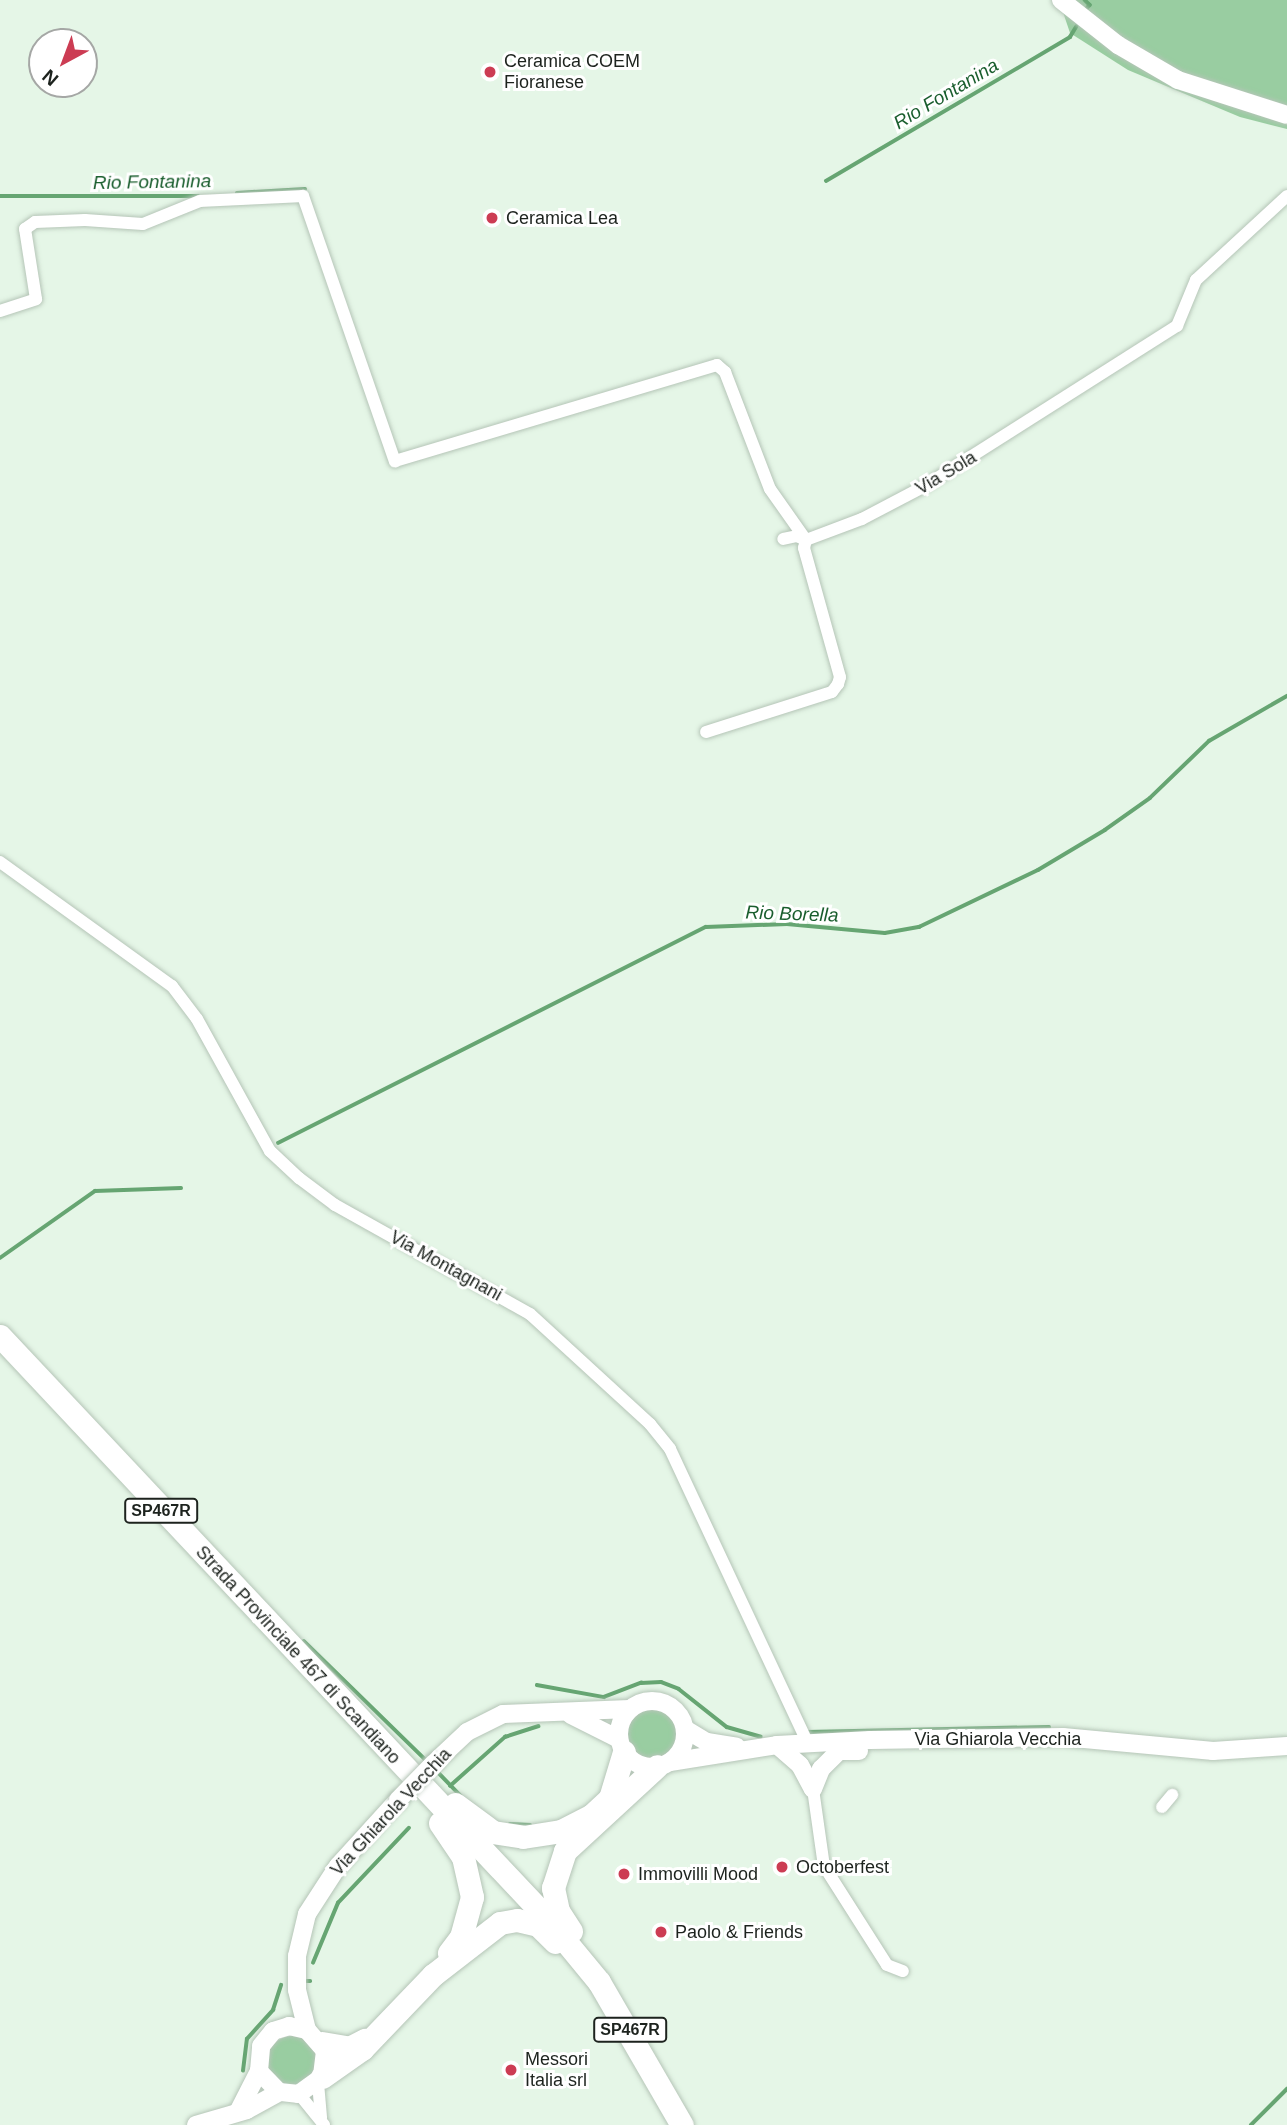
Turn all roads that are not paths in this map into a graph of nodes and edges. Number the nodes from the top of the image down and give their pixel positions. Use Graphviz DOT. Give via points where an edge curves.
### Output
graph roads {
  1 [pos="1061,0"];
  2 [pos="1287,116"];
  3 [pos="1287,196"];
  4 [pos="0,311"];
  5 [pos="783,539"];
  6 [pos="806,540"];
  7 [pos="706,732"];
  8 [pos="0,862"];
  9 [pos="0,1336"];
  10 [pos="325,1684"];
  11 [pos="630,1709"];
  12 [pos="561,1712"];
  13 [pos="685,1728"];
  14 [pos="870,1740"];
  15 [pos="807,1742"];
  16 [pos="777,1745"];
  17 [pos="622,1746"];
  18 [pos="1287,1746"];
  19 [pos="751,1749"];
  20 [pos="664,1764"];
  21 [pos="800,1765"];
  22 [pos="821,1769"];
  23 [pos="813,1789"];
  24 [pos="1172,1795"];
  25 [pos="1162,1807"];
  26 [pos="903,1971"];
  27 [pos="433,1975"];
  28 [pos="297,1990"];
  29 [pos="279,2028"];
  30 [pos="314,2036"];
  31 [pos="370,2037"];
  32 [pos="638,2055"];
  33 [pos="260,2071"];
  34 [pos="320,2080"];
  35 [pos="279,2092"];
  36 [pos="299,2094"];
  37 [pos="238,2112"];
  38 [pos="322,2122"];
  39 [pos="196,2125"];
  40 [pos="671,2125"];
  41 [pos="682,2125"];
  1 -- 2 [label="street" via="1118,45 1178,80"];
  3 -- 6 [label="street, Via Sola" via="1196,280 1177,327 923,487 862,519"];
  4 -- 6 [label="street" via="36,299 25,229 35,222 143,224 200,201 303,196 395,461 717,365 725,372 770,489"];
  5 -- 6 [label="street" via="797,536"];
  6 -- 7 [label="street" via="804,548 840,677 838,684 832,692"];
  8 -- 15 [label="street, Via Montagnani" via="172,986 197,1018 270,1151 299,1178 335,1205 530,1314 650,1424 670,1448"];
  9 -- 10 [label="highway, Strada Provinciale 467 di Scandiano / SP467R"];
  10 -- 17 [label="highway" via="463,1812 493,1832 543,1836 577,1824 610,1798"];
  10 -- 27 [label="highway" via="393,1772 450,1833 470,1872 470,1915 461,1937"];
  10 -- 32 [label="highway, Strada Provinciale 467 di Scandiano / SP467R" via="568,1942"];
  11 -- 12 [label="street, Via Ghiarola Vecchia"];
  11 -- 13 [label="street, Via Ghiarola Vecchia" via="646,1701 663,1702 678,1713"];
  11 -- 17 [label="street" via="620,1726"];
  12 -- 17 [label="street, Via Ghiarola Vecchia"];
  12 -- 28 [label="street, Via Ghiarola Vecchia, bridge" via="503,1714 467,1732 433,1763 338,1866 315,1900 297,1956"];
  13 -- 19 [label="street, Via Ghiarola Vecchia" via="707,1742"];
  13 -- 20 [label="street" via="682,1747"];
  14 -- 15 [label="street, Via Ghiarola Vecchia"];
  14 -- 18 [label="street, Via Ghiarola Vecchia" via="1063,1737 1213,1751"];
  14 -- 22 [label="street" via="865,1750 839,1751"];
  15 -- 16 [label="street, Via Ghiarola Vecchia"];
  15 -- 21 [label="street"];
  15 -- 22 [label="street"];
  16 -- 19 [label="street, Via Ghiarola Vecchia"];
  16 -- 21 [label="street"];
  17 -- 20 [label="street, Via Ghiarola Vecchia" via="639,1764"];
  19 -- 20 [label="street, Via Ghiarola Vecchia"];
  20 -- 32 [label="highway" via="578,1833 560,1860 553,1888 558,1911 639,2038"];
  21 -- 23 [label="street"];
  22 -- 23 [label="street"];
  23 -- 26 [label="street" via="824,1866 887,1965"];
  24 -- 25 [label="street"];
  27 -- 31 [label="highway"];
  27 -- 32 [label="highway" via="500,1923 517,1920 538,1925 577,1969"];
  28 -- 29 [label="street, Via Ghiarola Vecchia"];
  28 -- 30 [label="street, Via Ghiarola Vecchia"];
  29 -- 30 [label="street"];
  29 -- 33 [label="street, Via Ghiarola Vecchia" via="261,2046"];
  30 -- 31 [label="highway" via="349,2048"];
  30 -- 34 [label="street, Via Ghiarola Vecchia" via="326,2060"];
  31 -- 34 [label="highway"];
  32 -- 40 [label="highway, Strada Provinciale 467 di Scandiano / SP467R"];
  32 -- 41 [label="highway, Strada Provinciale 467 di Scandiano / SP467R"];
  33 -- 35 [label="street"];
  33 -- 37 [label="street, Via Ghiarola Vecchia"];
  34 -- 36 [label="street"];
  34 -- 38 [label="street"];
  35 -- 36 [label="street"];
  35 -- 37 [label="street"];
  36 -- 38 [label="street"];
  37 -- 39 [label="street"];
}
